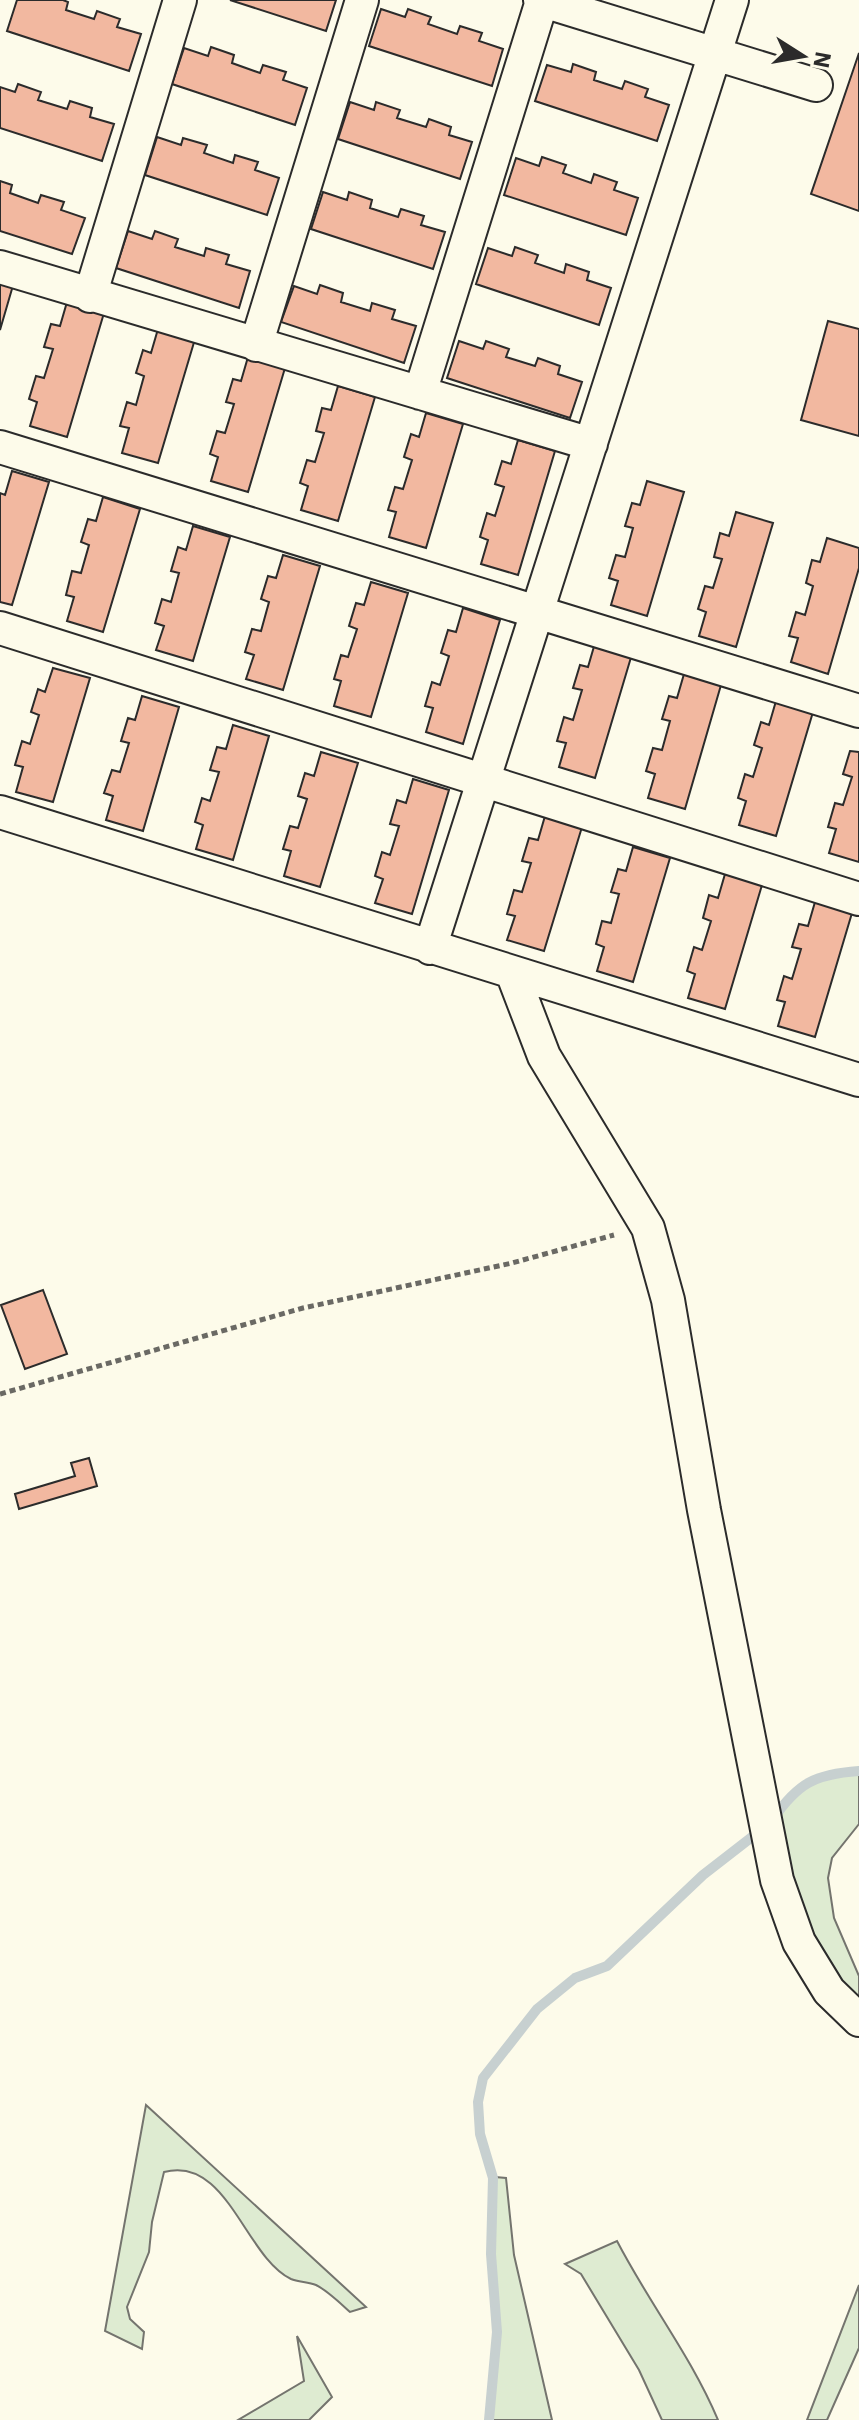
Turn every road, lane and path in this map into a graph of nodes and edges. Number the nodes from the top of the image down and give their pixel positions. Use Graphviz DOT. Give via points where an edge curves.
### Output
graph roads {
  1 [pos="180,0"];
  2 [pos="362,0"];
  3 [pos="541,0"];
  4 [pos="732,0"];
  5 [pos="715,54"];
  6 [pos="816,85"];
  7 [pos="0,267"];
  8 [pos="90,296"];
  9 [pos="256,345"];
  10 [pos="420,393"];
  11 [pos="591,444"];
  12 [pos="0,447"];
  13 [pos="537,613"];
  14 [pos="0,628"];
  15 [pos="859,711"];
  16 [pos="484,781"];
  17 [pos="0,812"];
  18 [pos="859,899"];
  19 [pos="430,948"];
  20 [pos="513,975"];
  21 [pos="859,1080"];
  22 [pos="648,1228"];
  23 [pos="0,1394"];
  24 [pos="859,2020"];
  1 -- 8 [label="street"];
  2 -- 9 [label="street"];
  3 -- 5 [label="street"];
  3 -- 10 [label="street"];
  4 -- 5 [label="street"];
  5 -- 6 [label="street"];
  5 -- 11 [label="street"];
  7 -- 8 [label="street"];
  8 -- 9 [label="street"];
  9 -- 10 [label="street"];
  10 -- 11 [label="street"];
  11 -- 13 [label="street"];
  12 -- 13 [label="street"];
  13 -- 15 [label="street"];
  13 -- 16 [label="street"];
  14 -- 16 [label="street"];
  16 -- 18 [label="street"];
  16 -- 19 [label="street"];
  17 -- 19 [label="street"];
  19 -- 20 [label="street"];
  20 -- 21 [label="street"];
  20 -- 22 [label="street" via="544,1056"];
  22 -- 23 [label="path" via="303,1308"];
  22 -- 24 [label="street" via="668,1300 777,1880 799,1942 829,1991"];
}
